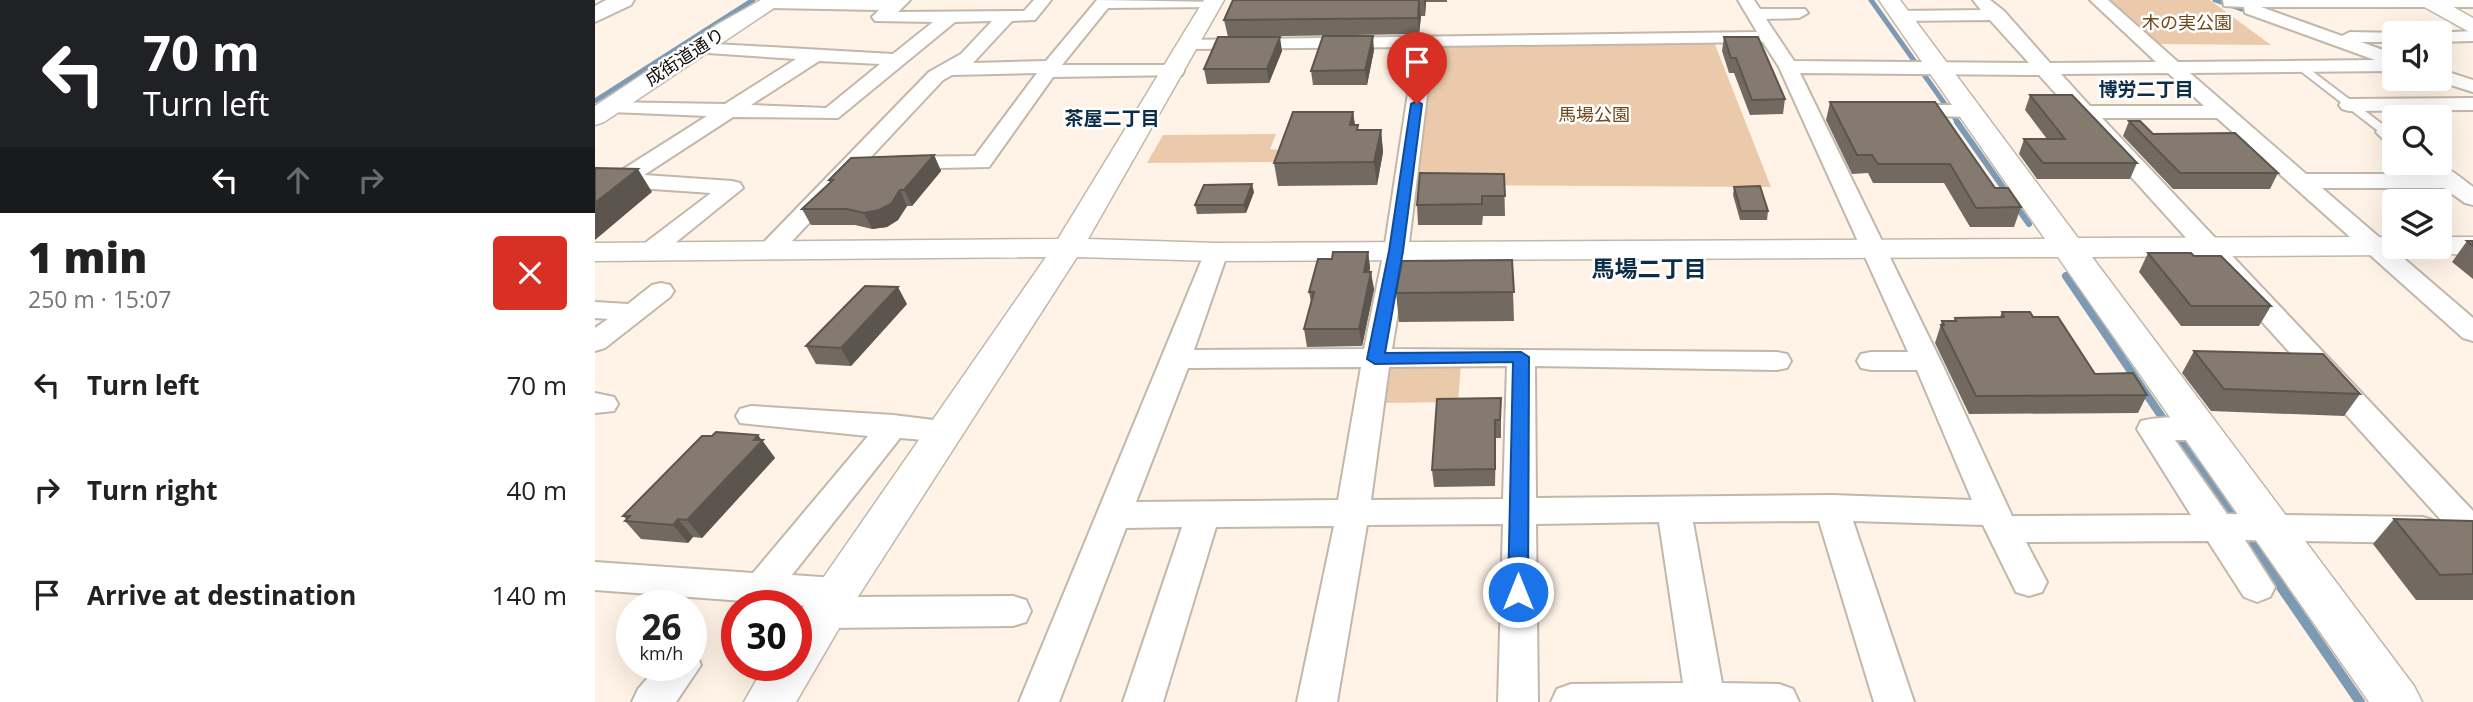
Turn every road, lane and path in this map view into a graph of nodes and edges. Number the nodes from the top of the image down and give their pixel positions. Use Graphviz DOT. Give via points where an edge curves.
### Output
graph roads {
  1 [pos="622,0"];
  2 [pos="1043,0"];
  3 [pos="2098,0"];
  4 [pos="774,1"];
  5 [pos="1213,1"];
  6 [pos="2227,1"];
  7 [pos="2428,1"];
  8 [pos="1105,2"];
  9 [pos="2473,2"];
  10 [pos="899,3"];
  11 [pos="1749,7"];
  12 [pos="1895,8"];
  13 [pos="1990,8"];
  14 [pos="1799,13"];
  15 [pos="595,15"];
  16 [pos="951,16"];
  17 [pos="1007,16"];
  18 [pos="2473,27"];
  19 [pos="2473,36"];
  20 [pos="1768,37"];
  21 [pos="2329,37"];
  22 [pos="2382,37"];
  23 [pos="2452,37"];
  24 [pos="1425,41"];
  25 [pos="698,48"];
  26 [pos="815,55"];
  27 [pos="1182,57"];
  28 [pos="2382,57"];
  29 [pos="898,60"];
  30 [pos="2382,63"];
  31 [pos="1788,67"];
  32 [pos="2301,67"];
  33 [pos="1925,68"];
  34 [pos="2172,68"];
  35 [pos="949,69"];
  36 [pos="1050,69"];
  37 [pos="2047,69"];
  38 [pos="2452,76"];
  39 [pos="2473,76"];
  40 [pos="2452,79"];
  41 [pos="2473,86"];
  42 [pos="2473,104"];
  43 [pos="2349,105"];
  44 [pos="603,111"];
  45 [pos="730,111"];
  46 [pos="1807,111"];
  47 [pos="1834,111"];
  48 [pos="1888,111"];
  49 [pos="1956,111"];
  50 [pos="2085,112"];
  51 [pos="2222,112"];
  52 [pos="2382,130"];
  53 [pos="852,165"];
  54 [pos="2442,175"];
  55 [pos="595,178"];
  56 [pos="621,180"];
  57 [pos="2302,181"];
  58 [pos="2450,181"];
  59 [pos="2473,198"];
  60 [pos="2382,244"];
  61 [pos="2382,246"];
  62 [pos="2452,246"];
  63 [pos="2473,246"];
  64 [pos="2068,247"];
  65 [pos="1068,248"];
  66 [pos="2208,248"];
  67 [pos="1872,249"];
  68 [pos="650,251"];
  69 [pos="769,251"];
  70 [pos="1396,251"];
  71 [pos="595,252"];
  72 [pos="1216,252"];
  73 [pos="2397,259"];
  74 [pos="661,291"];
  75 [pos="595,310"];
  76 [pos="631,312"];
  77 [pos="2473,332"];
  78 [pos="595,342"];
  79 [pos="1521,357"];
  80 [pos="1177,359"];
  81 [pos="1375,359"];
  82 [pos="1777,361"];
  83 [pos="1871,361"];
  84 [pos="1926,361"];
  85 [pos="751,416"];
  86 [pos="893,426"];
  87 [pos="2199,429"];
  88 [pos="947,430"];
  89 [pos="1832,508"];
  90 [pos="1518,510"];
  91 [pos="1674,511"];
  92 [pos="1353,512"];
  93 [pos="1203,514"];
  94 [pos="1115,515"];
  95 [pos="1998,521"];
  96 [pos="2218,527"];
  97 [pos="2269,527"];
  98 [pos="2472,532"];
  99 [pos="595,576"];
  100 [pos="2029,582"];
  101 [pos="2257,587"];
  102 [pos="761,588"];
  103 [pos="830,603"];
  104 [pos="1013,611"];
  105 [pos="812,632"];
  106 [pos="669,681"];
  107 [pos="782,681"];
  108 [pos="1705,700"];
  109 [pos="652,702"];
  110 [pos="769,702"];
  111 [pos="1039,702"];
  112 [pos="1143,702"];
  113 [pos="1317,702"];
  114 [pos="1518,702"];
  115 [pos="1571,702"];
  116 [pos="1779,702"];
  117 [pos="1894,702"];
  118 [pos="2397,702"];
  1 -- 15 [label="main road"];
  2 -- 17 [label="street" via="1028,16"];
  3 -- 34 [label="street"];
  4 -- 10 [label="street"];
  4 -- 25 [label="street, 成街道通り"];
  5 -- 8 [label="street"];
  5 -- 27 [label="street"];
  6 -- 7 [label="street"];
  6 -- 21 [label="street"];
  7 -- 9 [label="street"];
  7 -- 18 [label="street"];
  8 -- 36 [label="street"];
  10 -- 16 [label="street" via="881,16"];
  11 -- 14 [label="street"];
  11 -- 20 [label="street"];
  12 -- 13 [label="street"];
  12 -- 33 [label="street"];
  13 -- 37 [label="street"];
  16 -- 17 [label="street"];
  16 -- 29 [label="street"];
  17 -- 35 [label="street" via="968,58"];
  19 -- 23 [label="street"];
  20 -- 24 [label="street"];
  20 -- 31 [label="street"];
  21 -- 22 [label="street"];
  21 -- 28 [label="street"];
  24 -- 27 [label="street"];
  24 -- 70 [label="street"];
  25 -- 26 [label="street"];
  25 -- 44 [label="street, 成街道通り"];
  26 -- 29 [label="street"];
  26 -- 45 [label="street"];
  27 -- 36 [label="street"];
  27 -- 65 [label="street"];
  29 -- 45 [label="street" via="831,114"];
  30 -- 32 [label="street"];
  31 -- 33 [label="street"];
  31 -- 46 [label="street"];
  32 -- 34 [label="street"];
  32 -- 43 [label="lane"];
  33 -- 37 [label="street"];
  33 -- 49 [label="street"];
  34 -- 37 [label="street"];
  34 -- 51 [label="street"];
  35 -- 36 [label="street"];
  35 -- 53 [label="street" via="936,76"];
  36 -- 53 [label="street" via="981,162"];
  37 -- 50 [label="street"];
  38 -- 39 [label="street"];
  40 -- 41 [label="street"];
  42 -- 43 [label="street"];
  43 -- 52 [label="lane"];
  44 -- 45 [label="street"];
  45 -- 56 [label="street"];
  46 -- 47 [label="street"];
  46 -- 67 [label="street"];
  48 -- 49 [label="street"];
  49 -- 64 [label="street"];
  50 -- 51 [label="street"];
  50 -- 66 [label="street"];
  51 -- 57 [label="street"];
  53 -- 69 [label="street"];
  54 -- 58 [label="street"];
  55 -- 56 [label="street"];
  56 -- 68 [label="street" via="732,188"];
  57 -- 58 [label="street"];
  57 -- 60 [label="street"];
  58 -- 59 [label="street"];
  61 -- 66 [label="street"];
  62 -- 63 [label="street"];
  64 -- 66 [label="street"];
  64 -- 67 [label="street"];
  64 -- 87 [label="street"];
  65 -- 69 [label="street"];
  65 -- 72 [label="street"];
  65 -- 88 [label="street"];
  66 -- 98 [label="street"];
  67 -- 70 [label="street"];
  67 -- 84 [label="street"];
  68 -- 69 [label="street"];
  68 -- 71 [label="street"];
  70 -- 72 [label="street"];
  70 -- 81 [label="street"];
  72 -- 80 [label="street"];
  73 -- 77 [label="street"];
  74 -- 76 [label="street"];
  75 -- 76 [label="street"];
  76 -- 78 [label="street"];
  79 -- 81 [label="street"];
  79 -- 82 [label="street"];
  79 -- 90 [label="street"];
  80 -- 81 [label="street"];
  80 -- 94 [label="street"];
  81 -- 92 [label="street"];
  83 -- 84 [label="street"];
  84 -- 95 [label="street"];
  85 -- 86 [label="street"];
  86 -- 88 [label="street"];
  86 -- 102 [label="street"];
  87 -- 96 [label="street" via="2152,429"];
  87 -- 97 [label="street"];
  88 -- 103 [label="street"];
  89 -- 91 [label="street"];
  89 -- 95 [label="street"];
  89 -- 117 [label="street"];
  90 -- 91 [label="street"];
  90 -- 92 [label="street"];
  90 -- 114 [label="street"];
  91 -- 108 [label="street"];
  92 -- 93 [label="street"];
  92 -- 113 [label="street"];
  93 -- 94 [label="street"];
  93 -- 112 [label="street"];
  94 -- 111 [label="street"];
  95 -- 96 [label="street"];
  95 -- 100 [label="street"];
  96 -- 97 [label="street"];
  96 -- 101 [label="street"];
  97 -- 98 [label="street"];
  97 -- 118 [label="street"];
  99 -- 102 [label="street"];
  102 -- 103 [label="street"];
  103 -- 104 [label="street"];
  103 -- 105 [label="street"];
  106 -- 109 [label="street"];
  107 -- 110 [label="street"];
  108 -- 115 [label="street"];
  108 -- 116 [label="street"];
}
